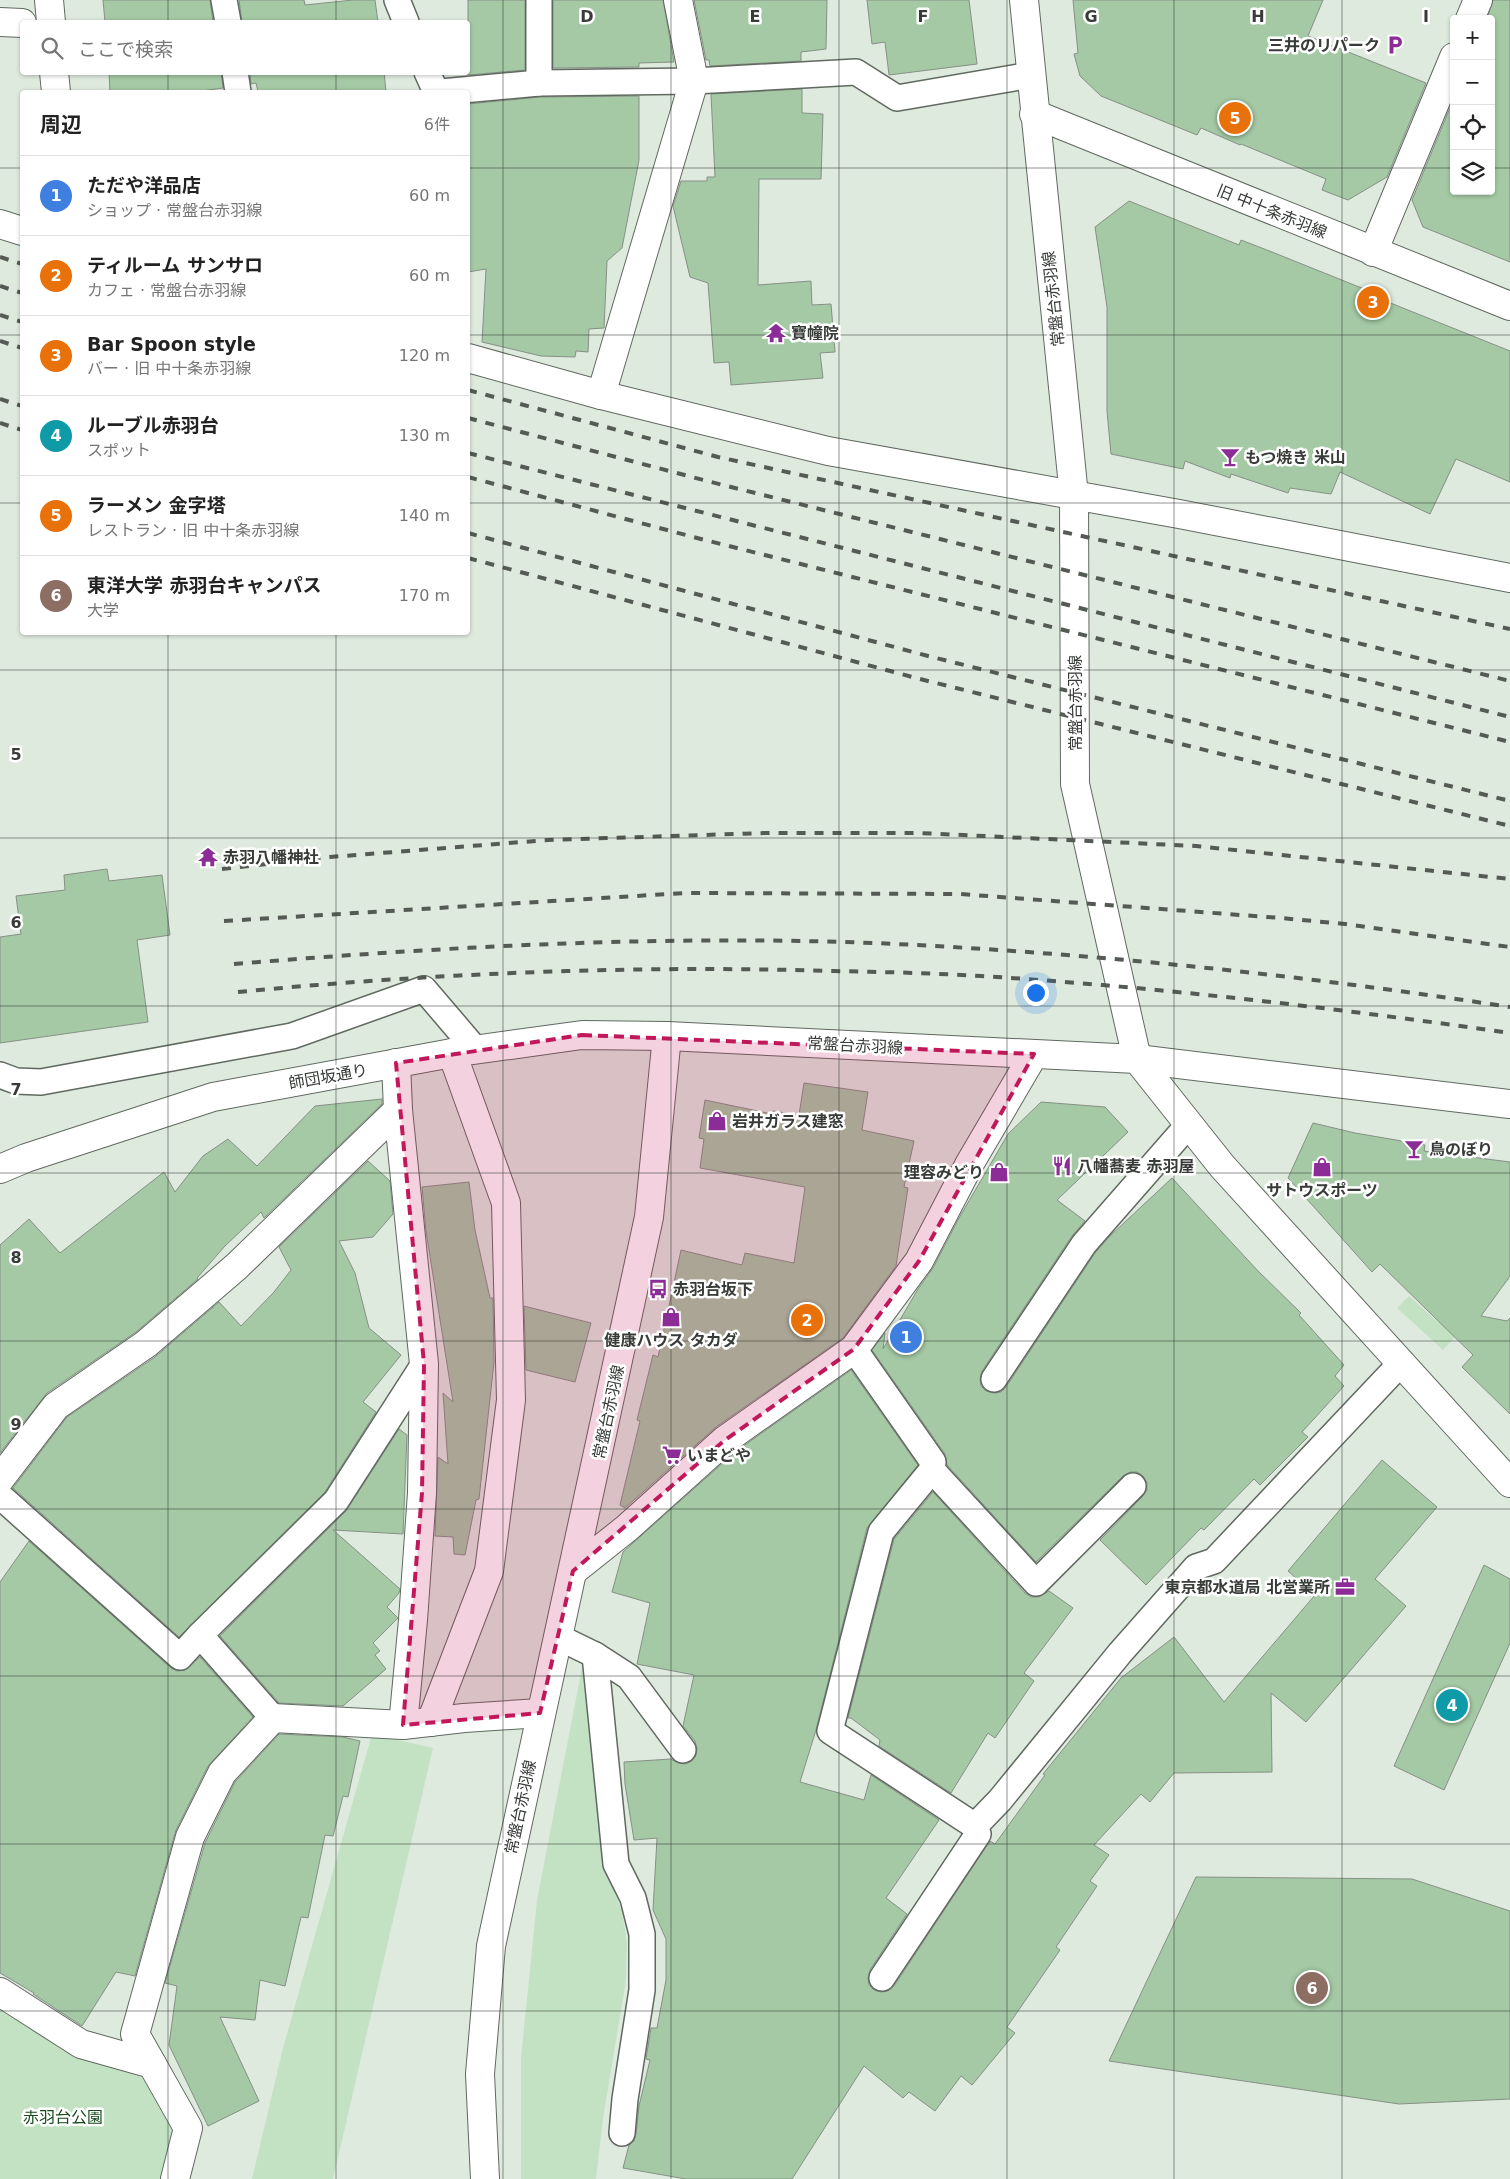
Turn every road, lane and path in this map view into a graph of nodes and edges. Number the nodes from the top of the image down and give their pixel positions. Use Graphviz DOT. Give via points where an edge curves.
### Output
graph roads {
  1 [pos="49,0"];
  2 [pos="224,0"];
  3 [pos="397,0"];
  4 [pos="540,0"];
  5 [pos="678,0"];
  6 [pos="1024,0"];
  7 [pos="1478,0"];
  8 [pos="1472,15"];
  9 [pos="52,20"];
  10 [pos="228,20"];
  11 [pos="405,20"];
  12 [pos="0,22"];
  13 [pos="20,22"];
  14 [pos="1453,60"];
  15 [pos="54,75"];
  16 [pos="235,75"];
  17 [pos="429,75"];
  18 [pos="1030,75"];
  19 [pos="694,81"];
  20 [pos="539,83"];
  21 [pos="56,90"];
  22 [pos="238,90"];
  23 [pos="435,90"];
  24 [pos="463,90"];
  25 [pos="1034,114"];
  26 [pos="0,224"];
  27 [pos="20,230"];
  28 [pos="1373,252"];
  29 [pos="1510,306"];
  30 [pos="470,359"];
  31 [pos="601,395"];
  32 [pos="1074,496"];
  33 [pos="1510,578"];
  34 [pos="667,1036"];
  35 [pos="464,1051"];
  36 [pos="1034,1054"];
  37 [pos="1137,1059"];
  38 [pos="396,1063"];
  39 [pos="0,1075"];
  40 [pos="1510,1104"];
  41 [pos="398,1110"];
  42 [pos="1189,1124"];
  43 [pos="0,1169"];
  44 [pos="854,1349"];
  45 [pos="1401,1363"];
  46 [pos="424,1364"];
  47 [pos="994,1379"];
  48 [pos="932,1470"];
  49 [pos="0,1479"];
  50 [pos="1510,1483"];
  51 [pos="1133,1486"];
  52 [pos="0,1496"];
  53 [pos="573,1571"];
  54 [pos="200,1635"];
  55 [pos="558,1636"];
  56 [pos="595,1655"];
  57 [pos="540,1713"];
  58 [pos="273,1718"];
  59 [pos="431,1722"];
  60 [pos="403,1725"];
  61 [pos="683,1750"];
  62 [pos="975,1826"];
  63 [pos="882,1978"];
  64 [pos="0,1992"];
  65 [pos="152,2064"];
  66 [pos="622,2133"];
  67 [pos="175,2179"];
  68 [pos="485,2179"];
  1 -- 9 [label="street"];
  2 -- 10 [label="lane"];
  3 -- 11 [label="lane"];
  4 -- 20 [label="lane"];
  5 -- 19 [label="street"];
  6 -- 18 [label="street, 常盤台赤羽線"];
  7 -- 8 [label="street"];
  12 -- 13 [label="street"];
  14 -- 28 [label="street"];
  15 -- 21 [label="street"];
  16 -- 22 [label="lane"];
  17 -- 23 [label="lane"];
  18 -- 19 [label="lane" via="897,98 856,72"];
  18 -- 25 [label="street, 常盤台赤羽線"];
  19 -- 20 [label="lane"];
  19 -- 31 [label="street"];
  20 -- 24 [label="lane"];
  25 -- 28 [label="street, 旧 中十条赤羽線"];
  25 -- 32 [label="street, 常盤台赤羽線"];
  26 -- 27 [label="street"];
  28 -- 29 [label="street, 旧 中十条赤羽線"];
  30 -- 31 [label="street"];
  31 -- 32 [label="street" via="828,450"];
  32 -- 33 [label="street"];
  32 -- 37 [label="street, 常盤台赤羽線" via="1075,784"];
  34 -- 35 [label="street, 師団坂通り" via="582,1035"];
  34 -- 36 [label="street, 常盤台赤羽線"];
  34 -- 53 [label="street, 常盤台赤羽線" via="649,1217"];
  35 -- 38 [label="street, 師団坂通り"];
  35 -- 39 [label="lane" via="424,989 292,1036 41,1082 16,1081"];
  35 -- 59 [label="street" via="506,1202 511,1400 489,1571"];
  36 -- 37 [label="street, 常盤台赤羽線"];
  36 -- 44 [label="street" via="970,1163 919,1261"];
  37 -- 40 [label="street"];
  37 -- 42 [label="street"];
  38 -- 41 [label="street"];
  38 -- 43 [label="street, 師団坂通り" via="213,1097"];
  41 -- 46 [label="street"];
  41 -- 49 [label="street" via="237,1266 146,1344 56,1406"];
  42 -- 45 [label="street" via="1222,1166"];
  42 -- 47 [label="lane" via="1084,1244"];
  44 -- 48 [label="lane" via="933,1462"];
  44 -- 53 [label="street" via="725,1440 627,1528"];
  45 -- 50 [label="street"];
  45 -- 62 [label="lane" via="1214,1561 1196,1568"];
  46 -- 54 [label="lane" via="336,1501"];
  46 -- 60 [label="street" via="422,1493"];
  48 -- 51 [label="lane" via="1036,1583"];
  48 -- 62 [label="lane" via="880,1532 830,1731"];
  52 -- 54 [label="lane" via="180,1658"];
  53 -- 55 [label="street, 常盤台赤羽線"];
  54 -- 58 [label="lane"];
  55 -- 56 [label="lane"];
  55 -- 57 [label="street, 常盤台赤羽線"];
  56 -- 61 [label="lane" via="629,1677"];
  56 -- 66 [label="lane" via="616,1864 632,1898 642,1934 642,1990"];
  57 -- 59 [label="street"];
  57 -- 68 [label="street, 常盤台赤羽線" via="491,1946 480,2074"];
  58 -- 60 [label="street"];
  58 -- 65 [label="street" via="222,1773 190,1837 135,2034"];
  59 -- 60 [label="street"];
  62 -- 63 [label="lane" via="978,1834"];
  64 -- 65 [label="street" via="82,2044"];
  65 -- 67 [label="street" via="188,2128"];
}
